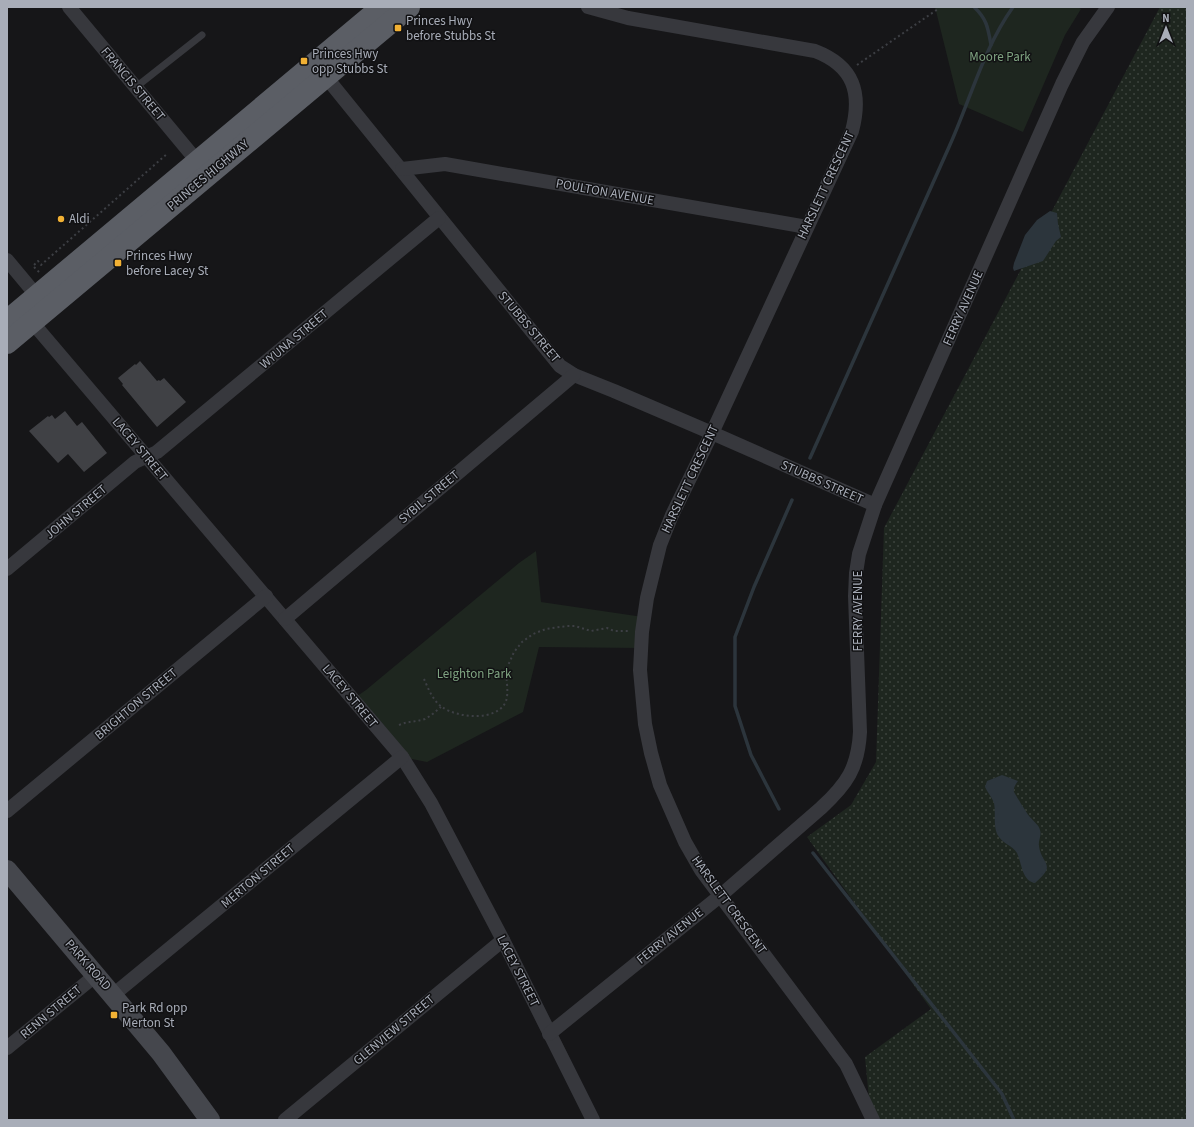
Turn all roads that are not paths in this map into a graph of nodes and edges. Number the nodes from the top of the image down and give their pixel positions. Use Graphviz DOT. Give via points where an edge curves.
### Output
graph roads {
  1 [pos="69,7"];
  2 [pos="410,7"];
  3 [pos="588,7"];
  4 [pos="1108,7"];
  5 [pos="375,9"];
  6 [pos="202,35"];
  7 [pos="326,77"];
  8 [pos="136,87"];
  9 [pos="197,161"];
  10 [pos="402,169"];
  11 [pos="439,218"];
  12 [pos="807,228"];
  13 [pos="7,260"];
  14 [pos="39,286"];
  15 [pos="7,321"];
  16 [pos="32,322"];
  17 [pos="7,343"];
  18 [pos="574,375"];
  19 [pos="712,433"];
  20 [pos="147,457"];
  21 [pos="875,505"];
  22 [pos="7,569"];
  23 [pos="266,596"];
  24 [pos="285,618"];
  25 [pos="402,757"];
  26 [pos="7,811"];
  27 [pos="7,870"];
  28 [pos="720,896"];
  29 [pos="503,940"];
  30 [pos="96,975"];
  31 [pos="113,995"];
  32 [pos="550,1034"];
  33 [pos="7,1048"];
  34 [pos="210,1120"];
  35 [pos="285,1120"];
  36 [pos="593,1120"];
  37 [pos="873,1120"];
  1 -- 8 [label="street, FRANCIS STREET"];
  2 -- 7 [label="highway, PRINCES HIGHWAY"];
  3 -- 12 [label="street, HARSLETT CRESCENT" via="628,18 815,51 829,56 838,64 854,86 857,99 856,115 852,131"];
  4 -- 21 [label="street, FERRY AVENUE" via="1083,42 1062,84"];
  5 -- 9 [label="highway, PRINCES HIGHWAY"];
  6 -- 8 [label="lane"];
  7 -- 10 [label="street, STUBBS STREET"];
  7 -- 16 [label="highway, PRINCES HIGHWAY"];
  8 -- 9 [label="street, FRANCIS STREET"];
  9 -- 14 [label="highway, PRINCES HIGHWAY"];
  10 -- 11 [label="street, STUBBS STREET"];
  10 -- 12 [label="street, POULTON AVENUE" via="445,164"];
  11 -- 18 [label="street, STUBBS STREET" via="560,366"];
  11 -- 20 [label="street, WYUNA STREET" via="157,452"];
  12 -- 19 [label="street, HARSLETT CRESCENT"];
  13 -- 14 [label="street"];
  14 -- 15 [label="highway, PRINCES HIGHWAY"];
  16 -- 17 [label="highway, PRINCES HIGHWAY"];
  16 -- 20 [label="street, LACEY STREET"];
  18 -- 19 [label="street, STUBBS STREET"];
  18 -- 24 [label="street, SYBIL STREET"];
  19 -- 21 [label="street, STUBBS STREET"];
  19 -- 28 [label="street, HARSLETT CRESCENT" via="672,515 660,546 647,598 640,670 651,753 660,785 685,842"];
  20 -- 22 [label="street, JOHN STREET" via="135,462"];
  20 -- 23 [label="street, LACEY STREET"];
  21 -- 28 [label="street, FERRY AVENUE" via="859,554 856,573 860,732 854,767 834,796"];
  23 -- 24 [label="street, LACEY STREET"];
  23 -- 26 [label="street, BRIGHTON STREET"];
  24 -- 25 [label="street, LACEY STREET"];
  25 -- 29 [label="street, LACEY STREET" via="431,803"];
  25 -- 31 [label="street, MERTON STREET"];
  27 -- 30 [label="main road, PARK ROAD"];
  28 -- 32 [label="street, FERRY AVENUE"];
  28 -- 37 [label="street, HARSLETT CRESCENT" via="846,1064"];
  29 -- 32 [label="street, LACEY STREET"];
  29 -- 35 [label="street, GLENVIEW STREET"];
  30 -- 31 [label="main road, PARK ROAD"];
  30 -- 33 [label="street, RENN STREET"];
  31 -- 34 [label="main road, PARK ROAD" via="161,1053"];
  32 -- 36 [label="street, LACEY STREET"];
}
